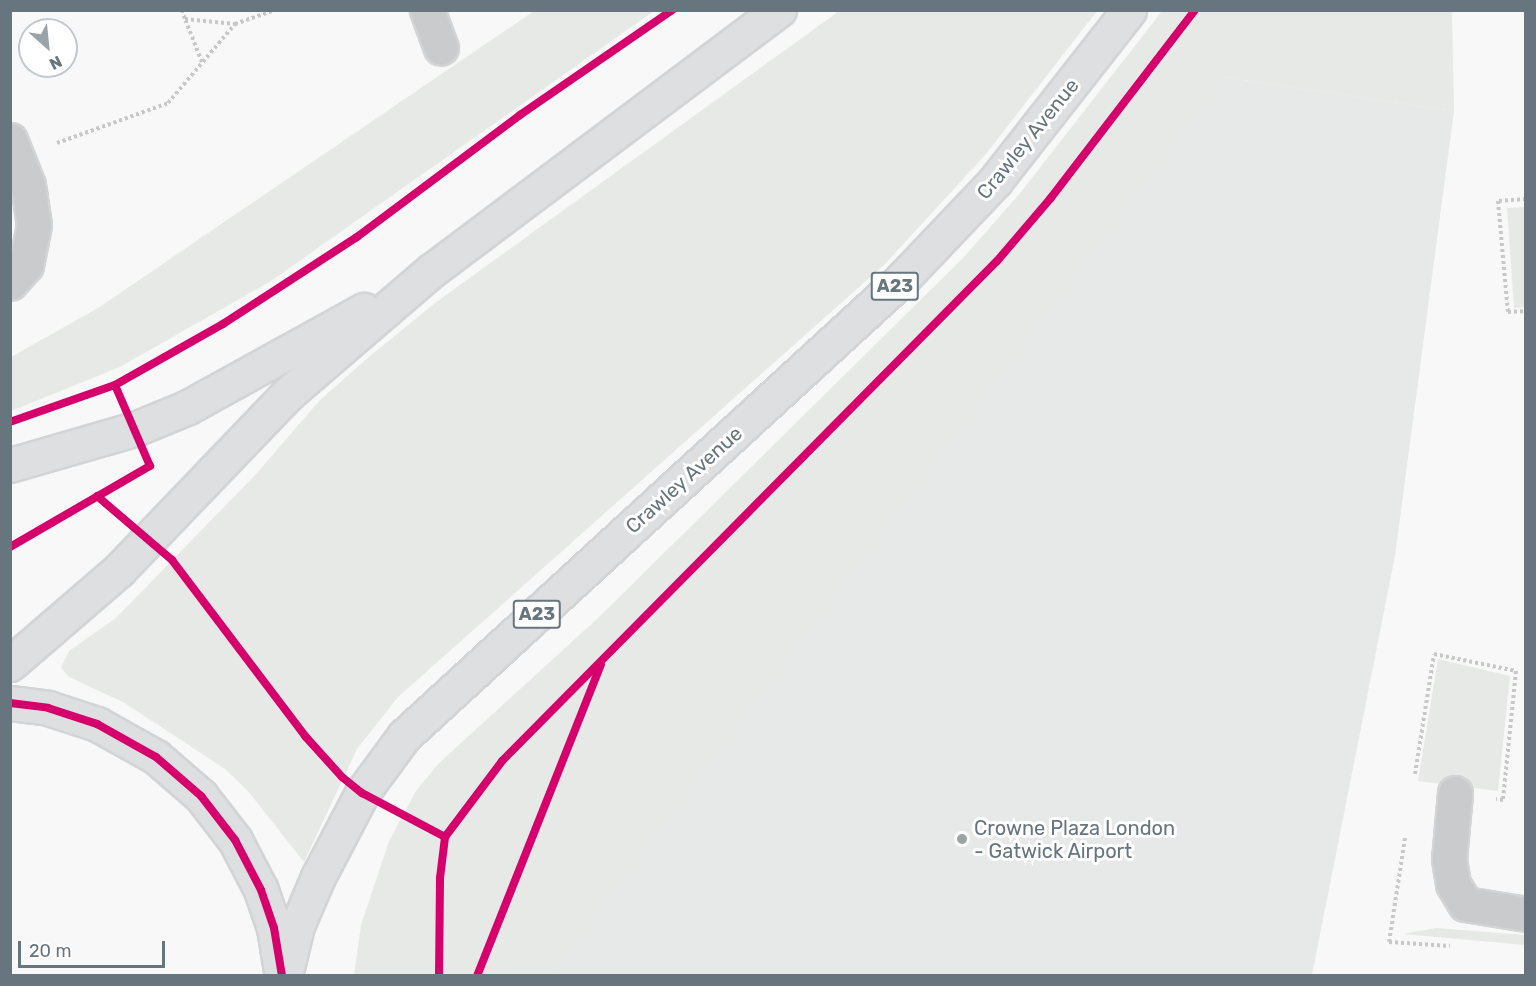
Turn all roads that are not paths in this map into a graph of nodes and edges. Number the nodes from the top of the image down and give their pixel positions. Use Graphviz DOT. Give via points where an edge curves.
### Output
graph roads {
  1 [pos="427,10"];
  2 [pos="779,10"];
  3 [pos="1129,10"];
  4 [pos="441,48"];
  5 [pos="14,149"];
  6 [pos="431,272"];
  7 [pos="10,283"];
  8 [pos="10,465"];
  9 [pos="10,664"];
  10 [pos="10,703"];
  11 [pos="1455,793"];
  12 [pos="1526,914"];
  13 [pos="283,975"];
  1 -- 4 [label="street"];
  2 -- 6 [label="main road"];
  3 -- 13 [label="main road, Crawley Avenue / A23" via="995,182 904,277 405,736 362,793 318,877 297,926"];
  5 -- 7 [label="street" via="28,185 34,225 26,265"];
  6 -- 8 [label="main road" via="188,407 135,429"];
  6 -- 9 [label="main road" via="289,393 119,570"];
  10 -- 13 [label="main road" via="48,708 96,724 156,757 201,796 236,840 261,890 274,928"];
  11 -- 12 [label="street" via="1449,859 1453,884 1465,904"];
}
